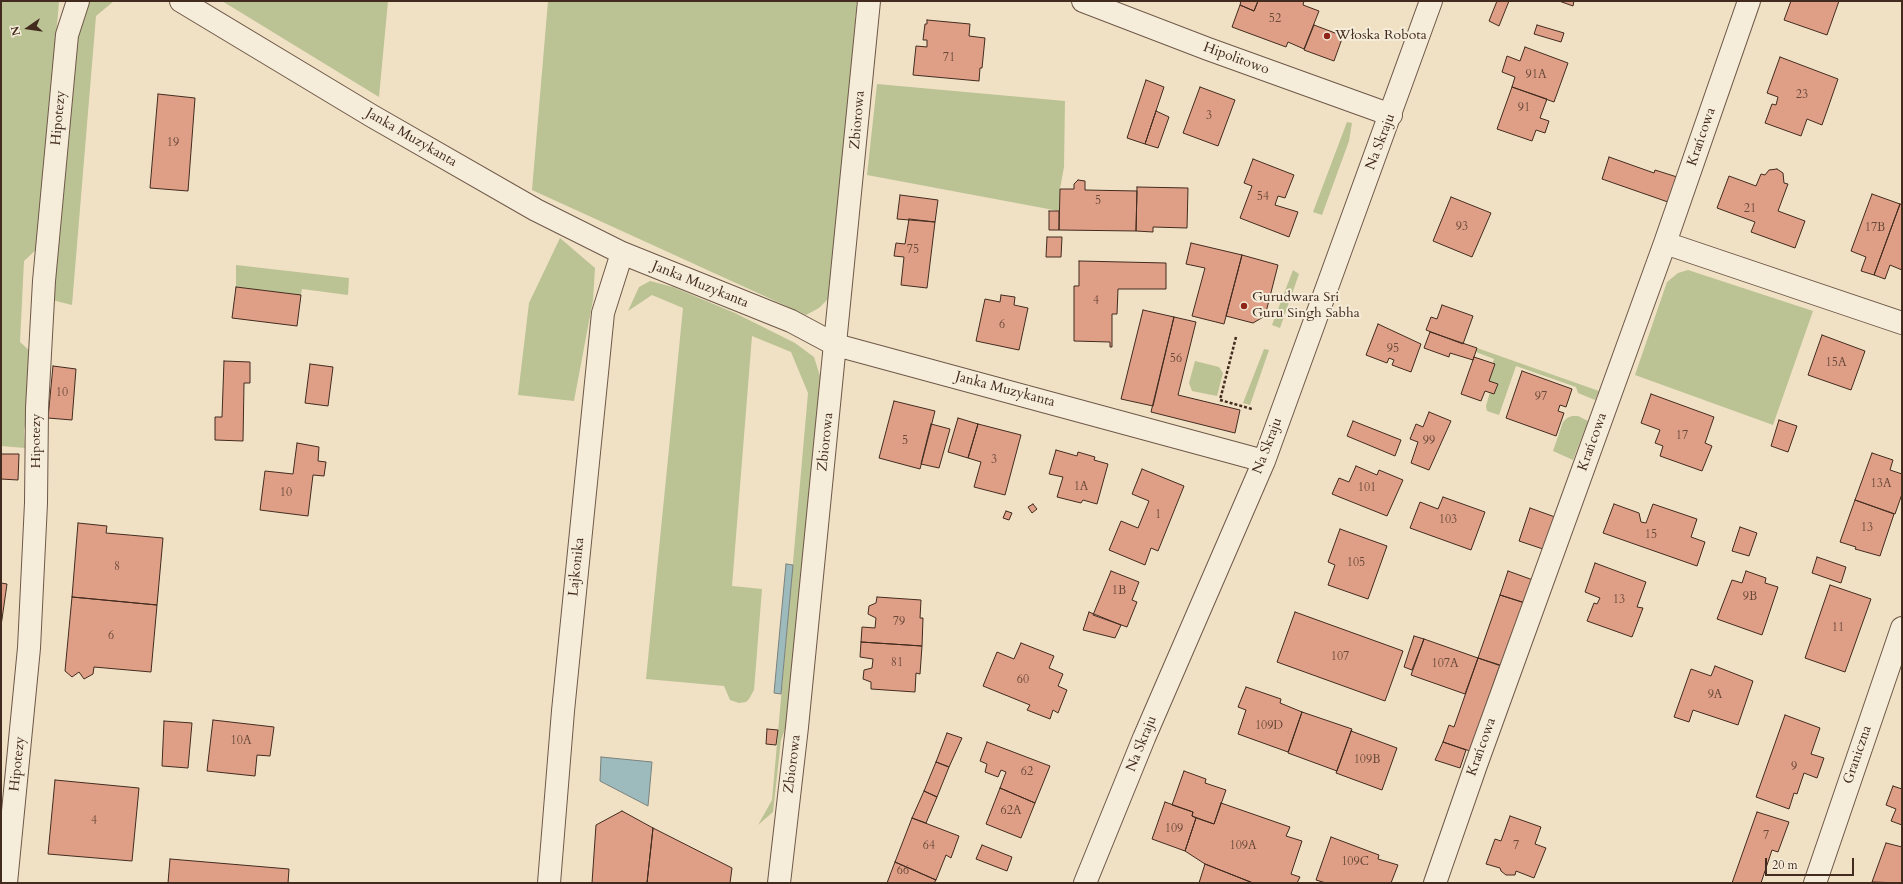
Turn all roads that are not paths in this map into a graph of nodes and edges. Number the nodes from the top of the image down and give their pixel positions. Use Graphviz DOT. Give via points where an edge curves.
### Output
graph roads {
  1 [pos="78,1"];
  2 [pos="180,1"];
  3 [pos="869,1"];
  4 [pos="1083,1"];
  5 [pos="1431,1"];
  6 [pos="1749,1"];
  7 [pos="1391,115"];
  8 [pos="1666,243"];
  9 [pos="622,253"];
  10 [pos="1902,323"];
  11 [pos="836,345"];
  12 [pos="1264,461"];
  13 [pos="1902,628"];
  14 [pos="6,883"];
  15 [pos="549,883"];
  16 [pos="779,883"];
  17 [pos="1085,883"];
  18 [pos="1435,883"];
  19 [pos="1814,883"];
  1 -- 14 [label="street, Hipotezy" via="67,35 44,281 29,648"];
  2 -- 9 [label="street, Janka Muzykanta" via="536,210"];
  3 -- 11 [label="street, Zbiorowa"];
  4 -- 7 [label="street, Hipolitowo"];
  5 -- 7 [label="street, Na Skraju"];
  6 -- 8 [label="street, Krańcowa"];
  7 -- 12 [label="street, Na Skraju" via="1340,248"];
  8 -- 10 [label="street"];
  8 -- 18 [label="street, Krańcowa"];
  9 -- 11 [label="street, Janka Muzykanta" via="790,321"];
  9 -- 15 [label="street, Lajkonika" via="603,313 563,711"];
  11 -- 12 [label="street, Janka Muzykanta"];
  11 -- 16 [label="street, Zbiorowa"];
  12 -- 17 [label="street, Na Skraju" via="1144,738"];
  13 -- 19 [label="street, Graniczna"];
}
